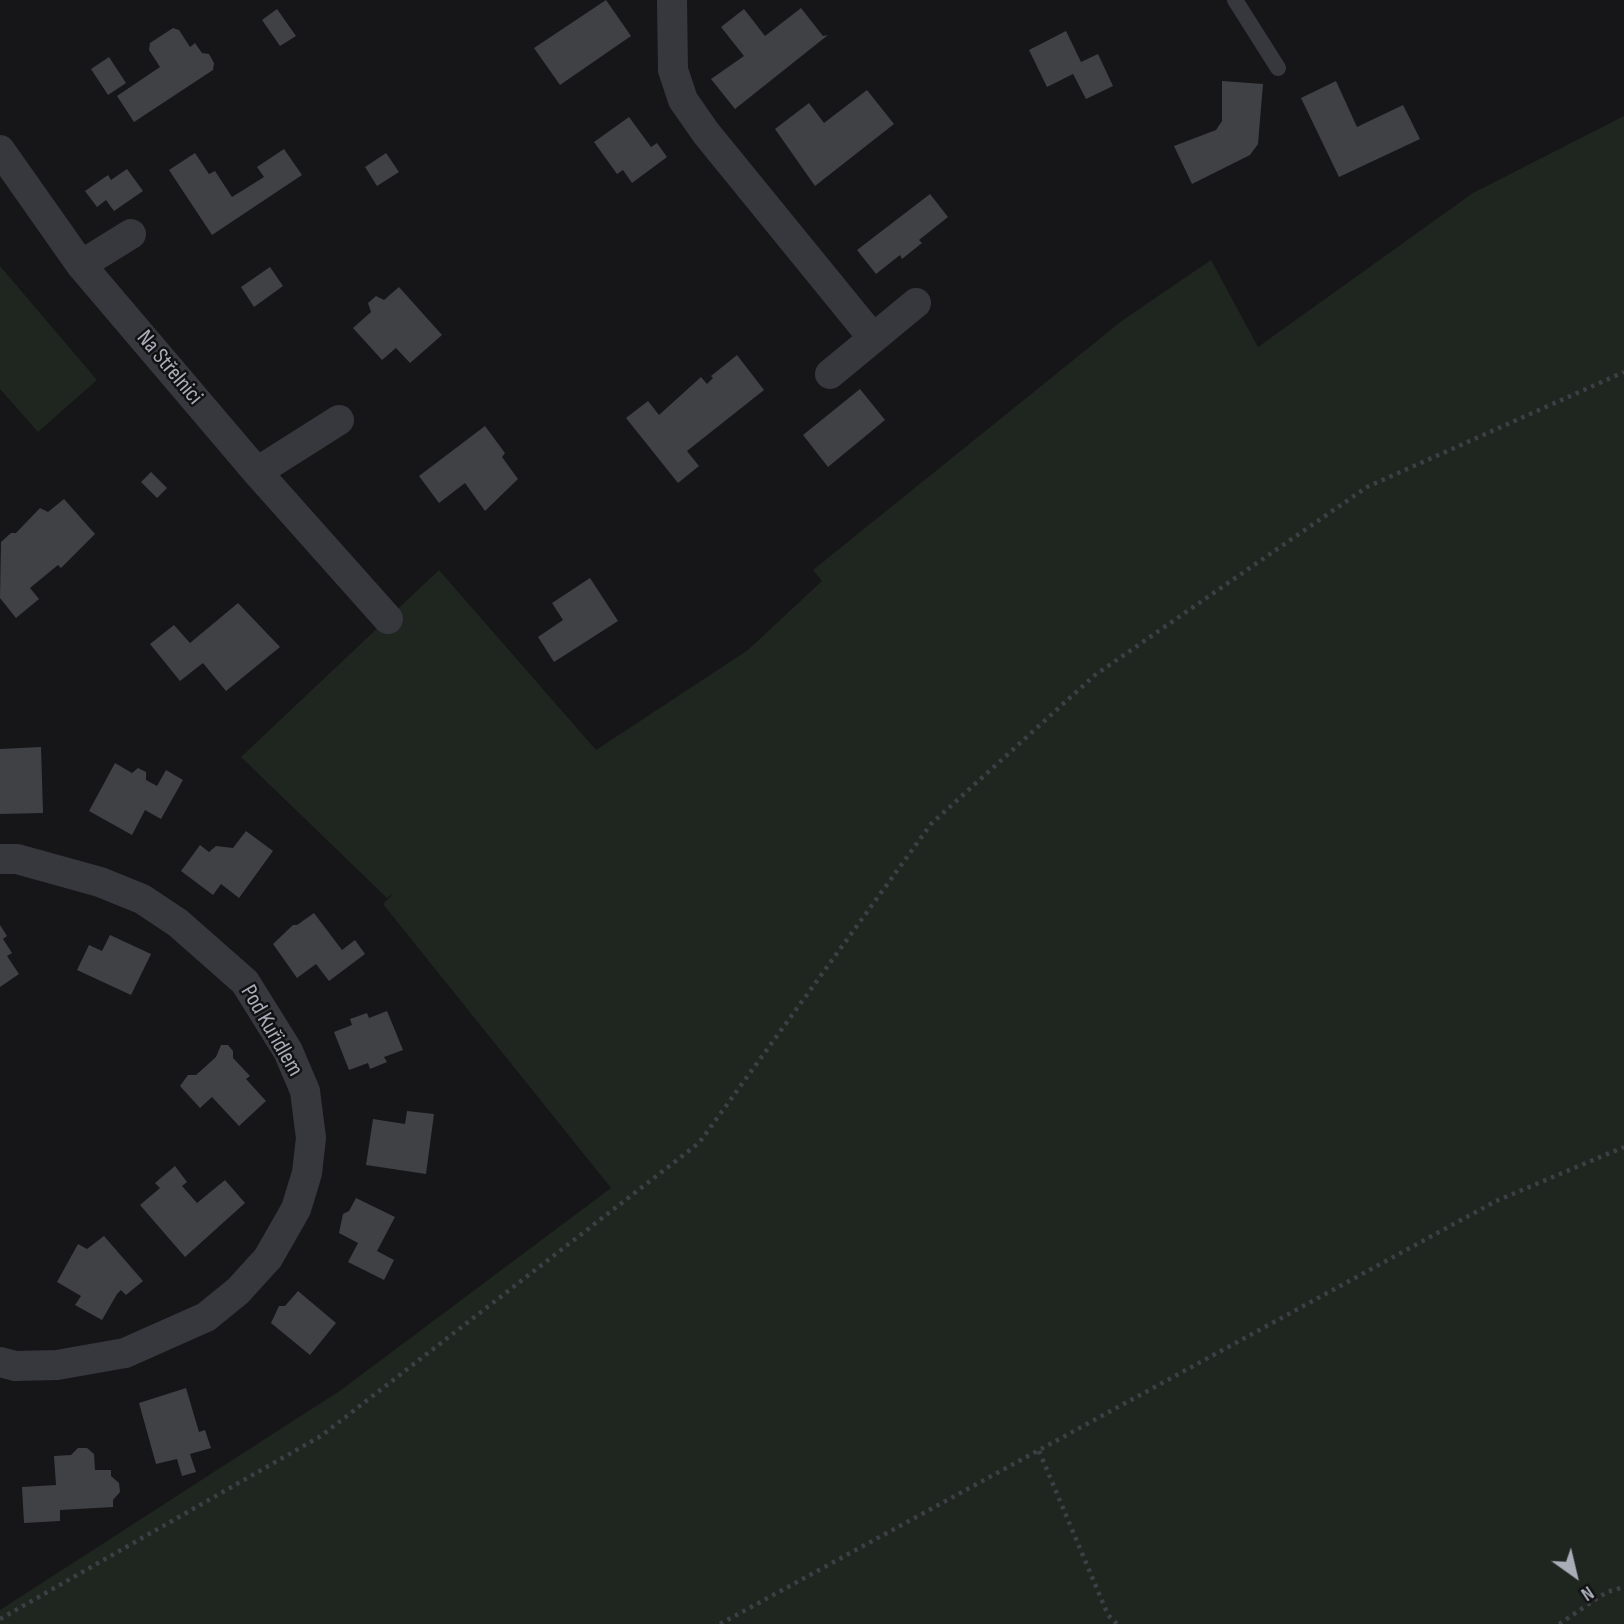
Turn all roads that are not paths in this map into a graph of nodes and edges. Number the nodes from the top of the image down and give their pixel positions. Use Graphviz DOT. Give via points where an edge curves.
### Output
graph roads {
  1 [pos="673,0"];
  2 [pos="1235,0"];
  3 [pos="1278,68"];
  4 [pos="0,150"];
  5 [pos="131,234"];
  6 [pos="81,265"];
  7 [pos="916,303"];
  8 [pos="873,338"];
  9 [pos="830,374"];
  10 [pos="339,420"];
  11 [pos="257,472"];
  12 [pos="388,619"];
  13 [pos="0,859"];
  14 [pos="0,1362"];
  1 -- 8 [label="street" via="673,71 683,100"];
  2 -- 3 [label="lane"];
  4 -- 6 [label="street, Na Střelnici"];
  5 -- 6 [label="street"];
  6 -- 11 [label="street, Na Střelnici"];
  7 -- 8 [label="street"];
  8 -- 9 [label="street"];
  10 -- 11 [label="street"];
  11 -- 12 [label="street, Na Střelnici"];
  13 -- 14 [label="street, Pod Kuřidlem" via="17,859 100,882 142,899 178,923 246,982 288,1051 305,1091 311,1138 296,1209 268,1258 206,1317 125,1353 57,1365"];
}
